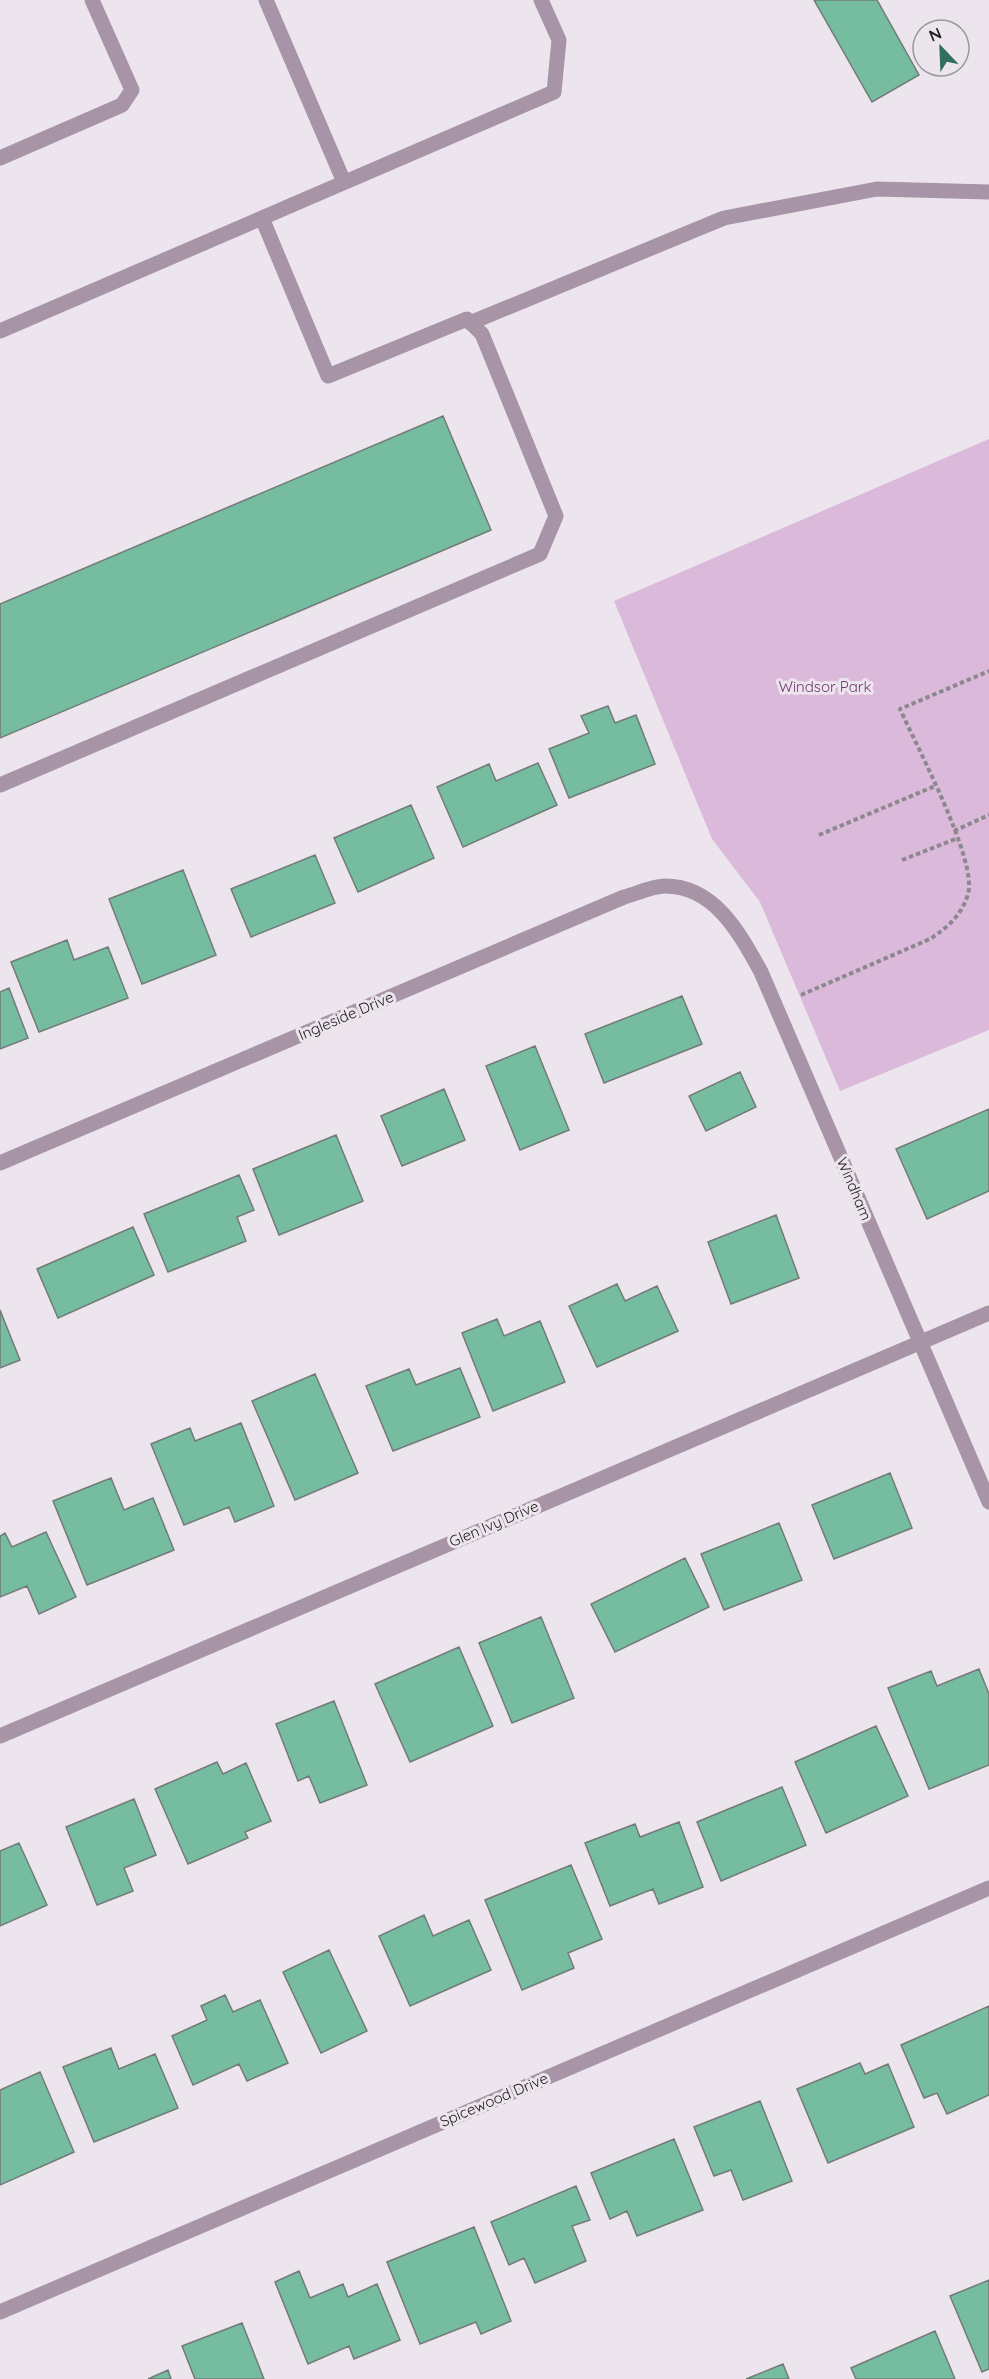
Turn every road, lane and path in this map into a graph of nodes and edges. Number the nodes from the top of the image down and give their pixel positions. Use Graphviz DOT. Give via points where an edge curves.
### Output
graph roads {
  1 [pos="92,0"];
  2 [pos="266,0"];
  3 [pos="541,0"];
  4 [pos="0,158"];
  5 [pos="345,182"];
  6 [pos="989,192"];
  7 [pos="262,218"];
  8 [pos="470,323"];
  9 [pos="0,331"];
  10 [pos="989,671"];
  11 [pos="0,785"];
  12 [pos="934,786"];
  13 [pos="989,815"];
  14 [pos="954,831"];
  15 [pos="819,835"];
  16 [pos="958,838"];
  17 [pos="902,860"];
  18 [pos="695,891"];
  19 [pos="776,1006"];
  20 [pos="0,1163"];
  21 [pos="989,1313"];
  22 [pos="920,1342"];
  23 [pos="989,1502"];
  24 [pos="0,1736"];
  25 [pos="989,1888"];
  26 [pos="0,2312"];
  1 -- 4 [label="street" via="132,90 122,105"];
  2 -- 5 [label="street"];
  3 -- 5 [label="street" via="559,40 554,92"];
  5 -- 7 [label="street"];
  6 -- 8 [label="street" via="877,189 724,218"];
  7 -- 8 [label="street" via="328,376 467,319"];
  7 -- 9 [label="street"];
  8 -- 11 [label="street" via="482,334 556,516 540,554"];
  10 -- 12 [label="path" via="900,709"];
  12 -- 14 [label="path"];
  12 -- 15 [label="path"];
  13 -- 14 [label="path"];
  14 -- 16 [label="path"];
  16 -- 17 [label="path"];
  16 -- 19 [label="path" via="969,872 969,893 949,927 930,939"];
  18 -- 19 [label="street, Windham" via="740,934"];
  18 -- 20 [label="street, Ingleside Drive" via="663,886 624,897"];
  19 -- 22 [label="street, Windham"];
  21 -- 22 [label="street, Glen Ivy Drive"];
  22 -- 23 [label="street, Windham"];
  22 -- 24 [label="street, Glen Ivy Drive"];
  25 -- 26 [label="street, Spicewood Drive"];
}
